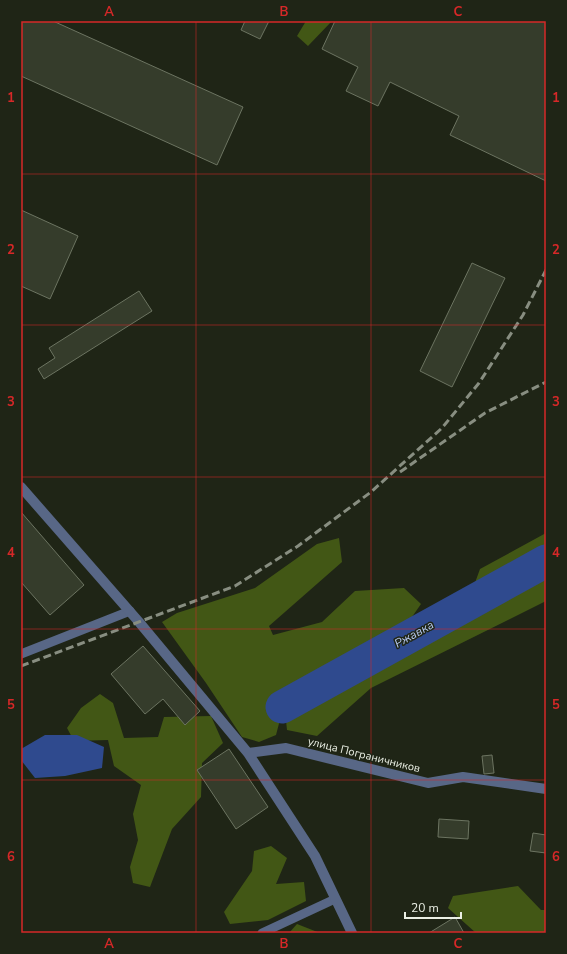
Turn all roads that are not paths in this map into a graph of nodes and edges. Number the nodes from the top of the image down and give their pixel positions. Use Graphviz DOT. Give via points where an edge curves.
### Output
graph roads {
  1 [pos="21,487"];
  2 [pos="130,611"];
  3 [pos="21,654"];
  4 [pos="248,753"];
  5 [pos="546,789"];
  6 [pos="336,899"];
  7 [pos="262,933"];
  8 [pos="352,933"];
  1 -- 2 [label="street"];
  2 -- 3 [label="lane"];
  2 -- 4 [label="street"];
  4 -- 5 [label="street, улица Пограничников" via="286,748 428,783 463,777"];
  4 -- 6 [label="street" via="315,856"];
  6 -- 7 [label="lane"];
  6 -- 8 [label="street"];
}
